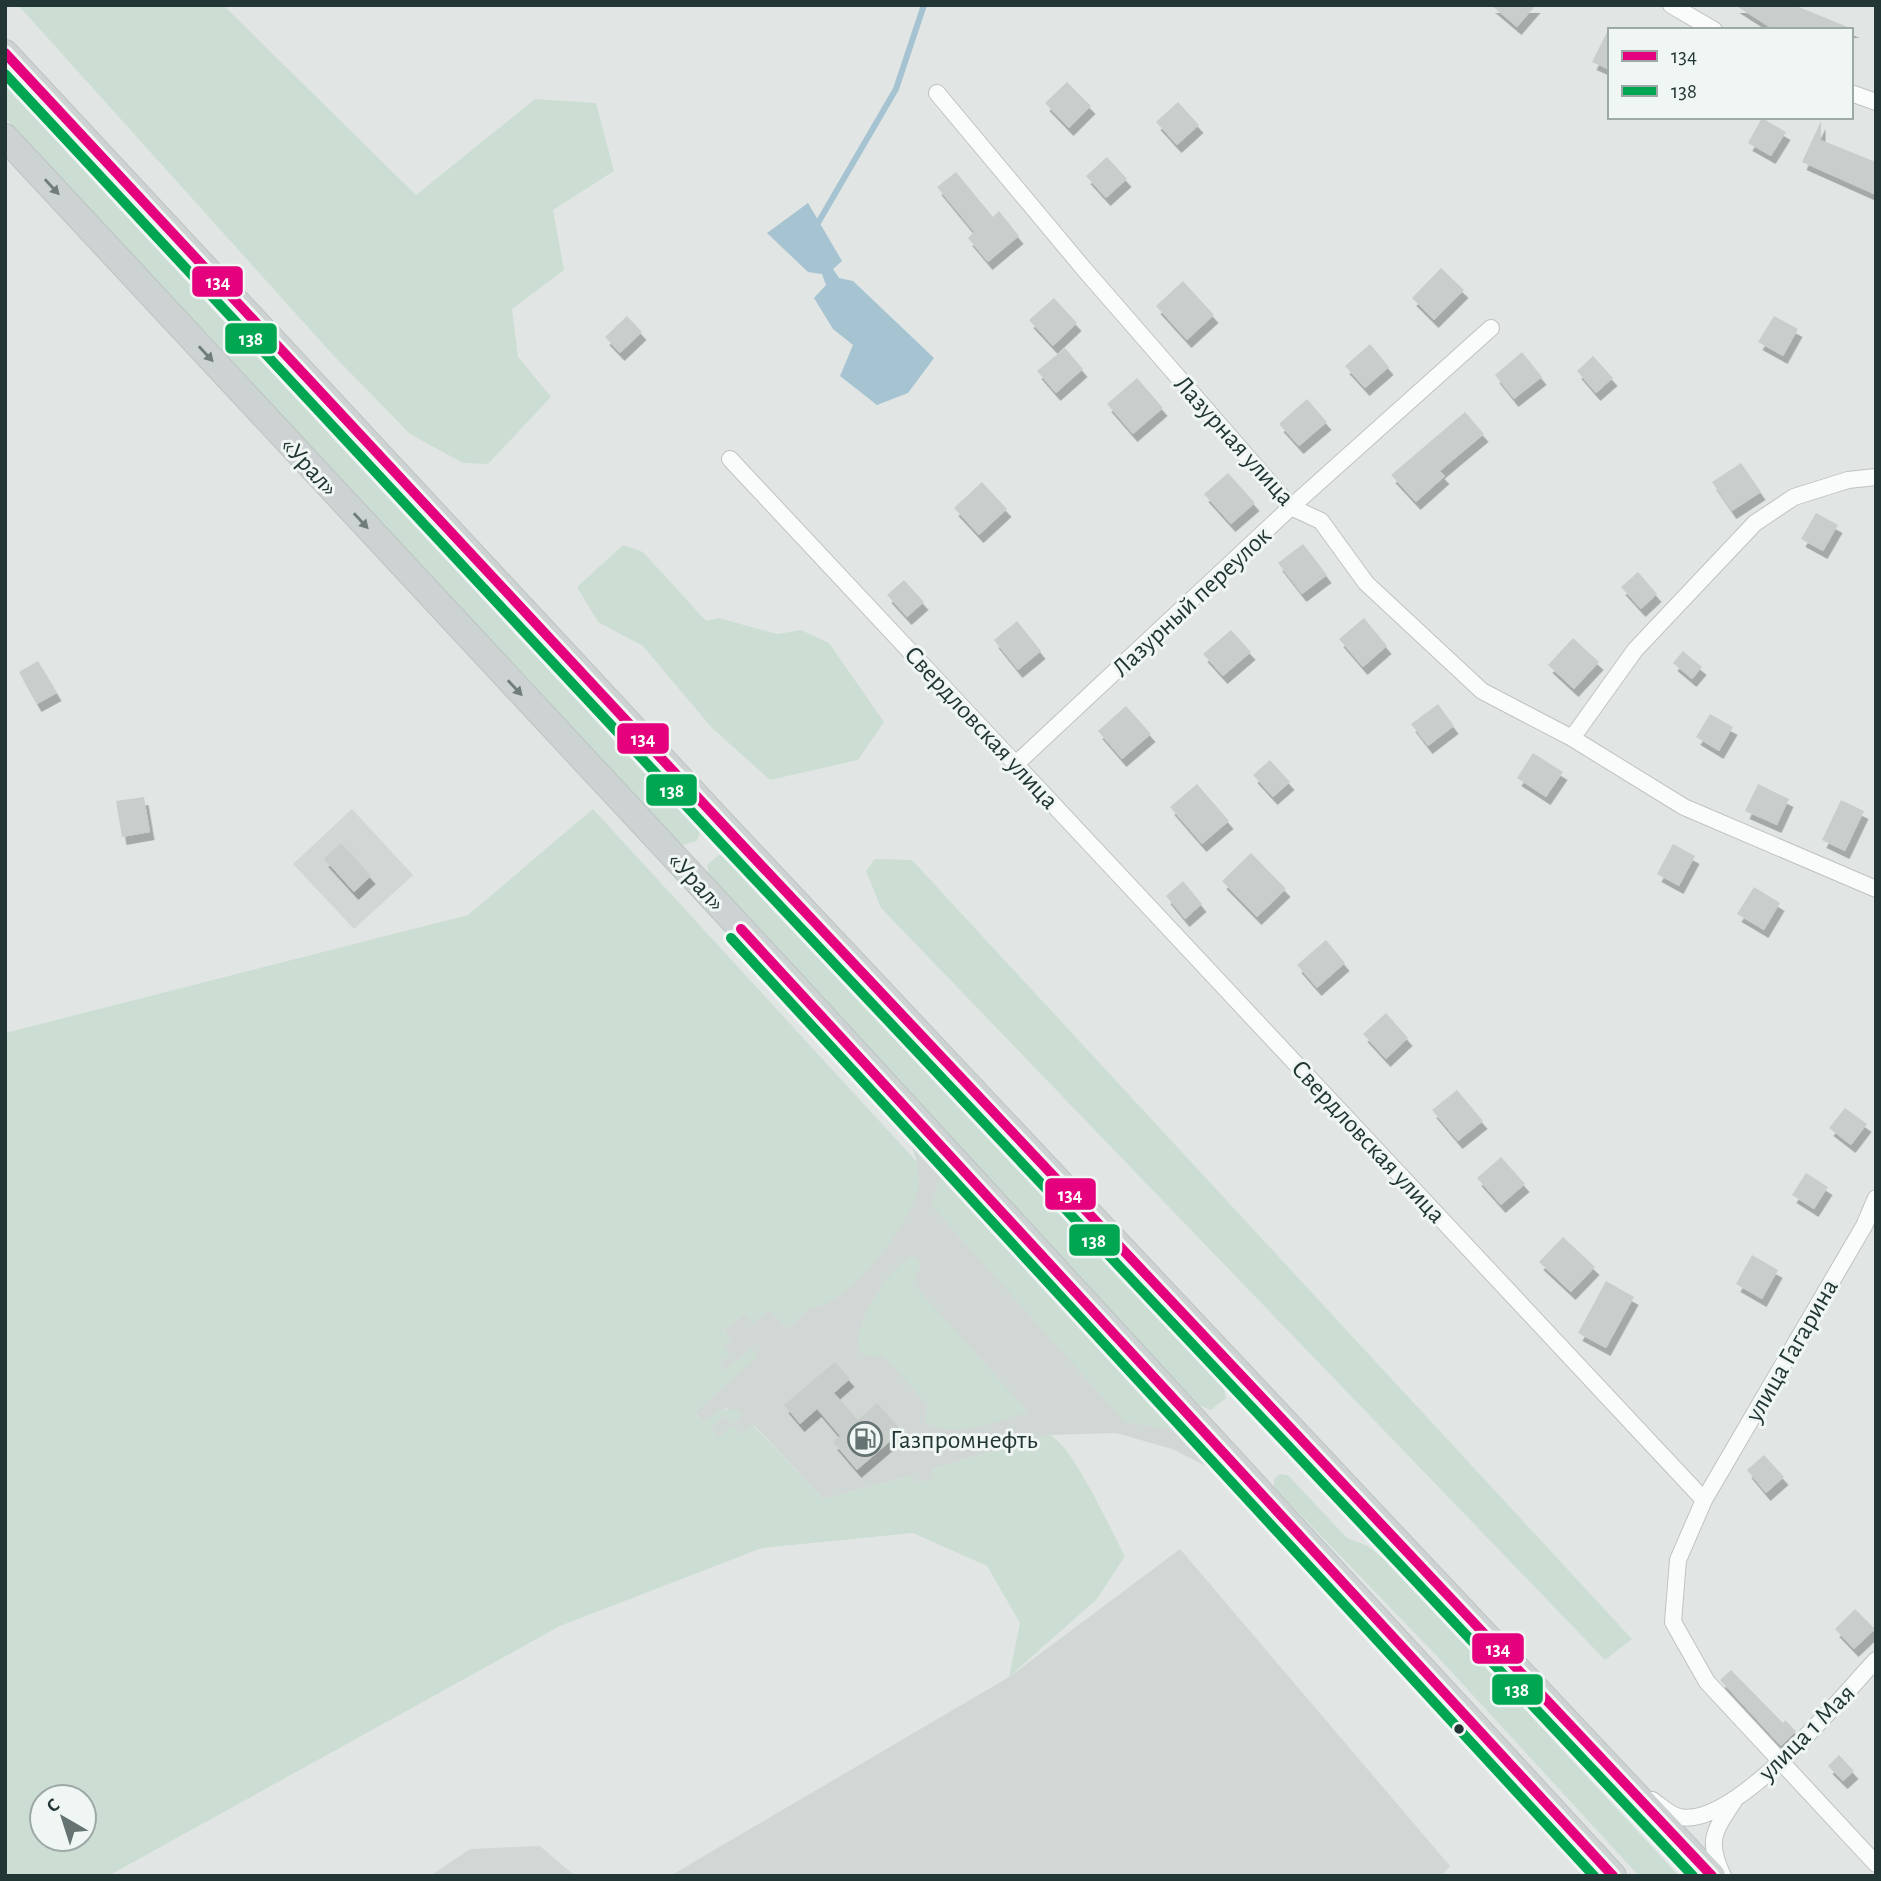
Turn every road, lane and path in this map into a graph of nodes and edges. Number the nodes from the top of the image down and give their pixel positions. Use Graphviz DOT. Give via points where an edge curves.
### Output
graph roads {
  1 [pos="1671,5"];
  2 [pos="1711,28"];
  3 [pos="5,53"];
  4 [pos="937,93"];
  5 [pos="1853,94"];
  6 [pos="1876,102"];
  7 [pos="5,137"];
  8 [pos="1491,328"];
  9 [pos="730,459"];
  10 [pos="1876,477"];
  11 [pos="1291,507"];
  12 [pos="1572,738"];
  13 [pos="1017,763"];
  14 [pos="1876,890"];
  15 [pos="1876,1198"];
  16 [pos="1703,1500"];
  17 [pos="1876,1660"];
  18 [pos="1783,1761"];
  19 [pos="1632,1788"];
  20 [pos="1734,1801"];
  21 [pos="1876,1864"];
  22 [pos="1613,1876"];
  23 [pos="1712,1876"];
  24 [pos="1723,1876"];
  1 -- 2 [label="street"];
  3 -- 19 [label="main road" via="727,829"];
  4 -- 11 [label="street, Лазурная улица"];
  5 -- 6 [label="street"];
  7 -- 22 [label="main road, «Урал», one-way"];
  8 -- 11 [label="street, Лазурный переулок"];
  9 -- 13 [label="street, Свердловская улица"];
  10 -- 12 [label="street" via="1848,480 1794,497 1755,523 1635,650"];
  11 -- 12 [label="street, Лазурная улица" via="1321,521 1366,583 1482,691"];
  11 -- 13 [label="street, Лазурный переулок"];
  12 -- 14 [label="street, Лазурная улица" via="1684,807"];
  13 -- 16 [label="street, Свердловская улица"];
  15 -- 16 [label="street, улица Гагарина" via="1864,1226"];
  16 -- 18 [label="street" via="1678,1560 1673,1622 1707,1682"];
  17 -- 18 [label="street, улица 1 Мая"];
  18 -- 20 [label="street, улица 1 Мая"];
  18 -- 21 [label="street"];
  19 -- 20 [label="street" via="1679,1817 1706,1814"];
  19 -- 23 [label="main road"];
  20 -- 24 [label="street" via="1713,1832 1714,1857"];
}
